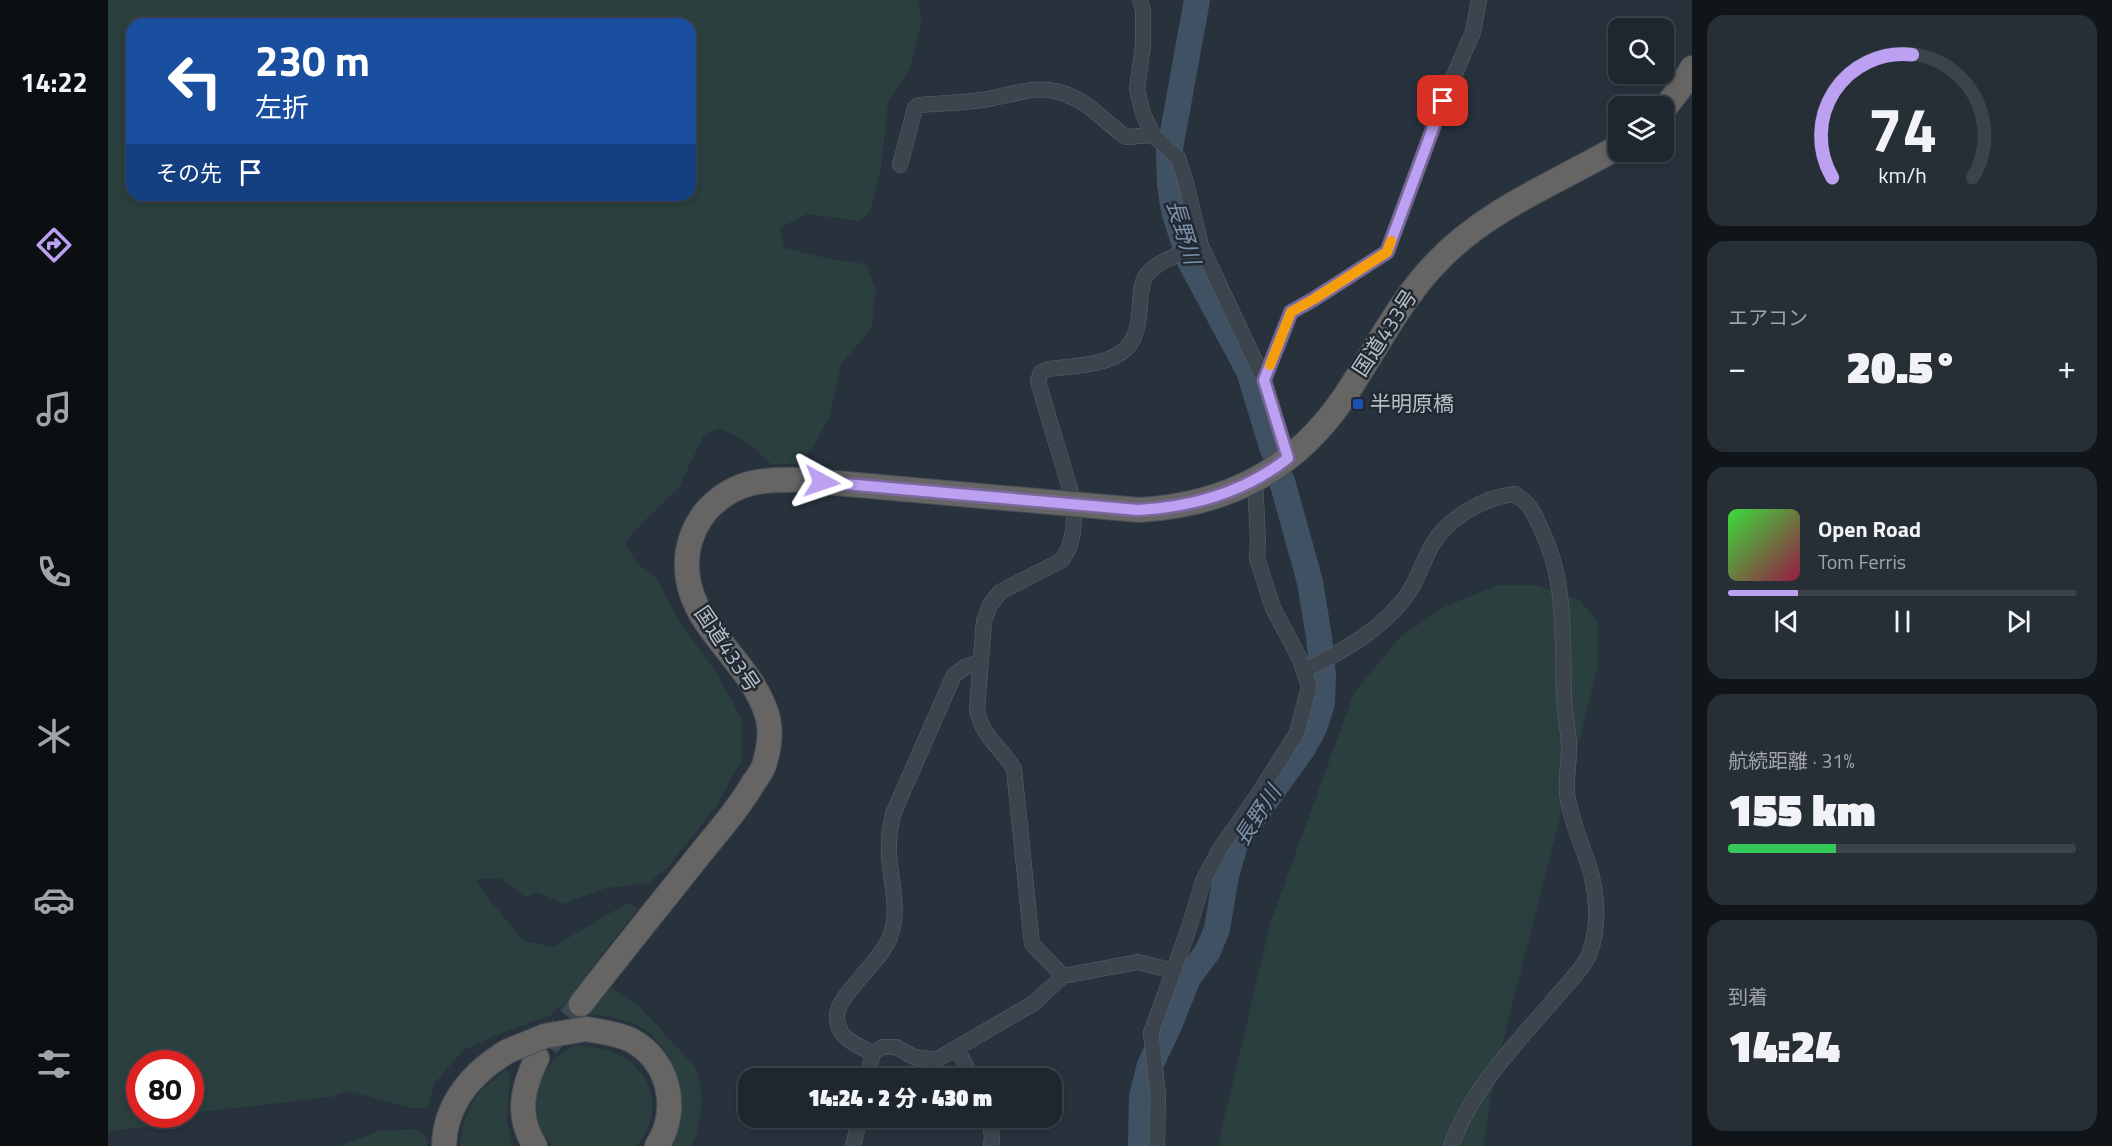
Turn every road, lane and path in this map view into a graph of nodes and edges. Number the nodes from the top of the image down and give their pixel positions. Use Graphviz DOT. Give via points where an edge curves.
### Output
graph roads {
  1 [pos="1140,0"];
  2 [pos="1479,0"];
  3 [pos="1692,68"];
  4 [pos="1674,96"];
  5 [pos="1156,137"];
  6 [pos="1608,153"];
  7 [pos="900,165"];
  8 [pos="1201,246"];
  9 [pos="1264,380"];
  10 [pos="1288,458"];
  11 [pos="1255,480"];
  12 [pos="1075,506"];
  13 [pos="981,662"];
  14 [pos="1305,670"];
  15 [pos="1174,971"];
  16 [pos="1063,976"];
  17 [pos="581,1004"];
  18 [pos="957,1048"];
  19 [pos="873,1053"];
  20 [pos="537,1058"];
  21 [pos="869,1068"];
  22 [pos="967,1068"];
  23 [pos="858,1128"];
  24 [pos="990,1128"];
  25 [pos="444,1146"];
  26 [pos="535,1146"];
  27 [pos="657,1146"];
  28 [pos="853,1146"];
  29 [pos="991,1146"];
  30 [pos="1157,1146"];
  31 [pos="1451,1146"];
  1 -- 5 [label="street" via="1143,46 1137,89 1143,114"];
  2 -- 9 [label="street" via="1473,32 1387,252 1291,312"];
  3 -- 4 [label="highway"];
  5 -- 7 [label="street" via="1126,137 1095,110 1069,95 1044,88 1024,90 989,99 919,105"];
  5 -- 8 [label="street" via="1178,158"];
  6 -- 10 [label="highway, 国道433号" via="1485,221 1459,241 1402,305 1332,414"];
  8 -- 9 [label="street"];
  8 -- 12 [label="street" via="1160,263 1146,274 1136,333 1117,356 1041,372 1038,381"];
  9 -- 10 [label="street"];
  10 -- 11 [label="highway, 国道433号"];
  11 -- 12 [label="highway, 国道433号" via="1212,498 1163,509"];
  11 -- 14 [label="street" via="1257,558 1273,608"];
  12 -- 13 [label="street" via="1069,548 1062,560 1000,592 990,605 984,621"];
  12 -- 17 [label="highway, 国道433号" via="769,479 742,485 717,499 690,537 688,588 696,606 753,684 766,710 771,738 765,766 741,803"];
  13 -- 16 [label="street" via="977,710 980,723 1014,769 1032,944"];
  13 -- 19 [label="street" via="954,675 892,814 888,853 894,924 890,939 840,1004 836,1017 846,1038"];
  14 -- 15 [label="street" via="1309,687 1297,733 1203,881"];
  14 -- 31 [label="street" via="1369,634 1400,605 1432,546 1454,520 1505,495 1515,494 1529,504 1549,546 1559,584 1568,728 1567,790 1589,866 1597,928 1590,955 1474,1097"];
  15 -- 16 [label="street" via="1138,962"];
  15 -- 30 [label="street" via="1151,1032 1158,1095"];
  16 -- 18 [label="street" via="1034,1003"];
  18 -- 19 [label="street" via="936,1060 914,1057 896,1047 883,1047"];
  18 -- 22 [label="street"];
  19 -- 21 [label="street"];
  20 -- 26 [label="highway" via="526,1080 522,1108 525,1127"];
  23 -- 28 [label="street"];
  24 -- 29 [label="street"];
  25 -- 27 [label="highway, bridge" via="448,1121 464,1088 490,1062 546,1036 586,1029 633,1041 660,1068 670,1104 668,1123"];
}
